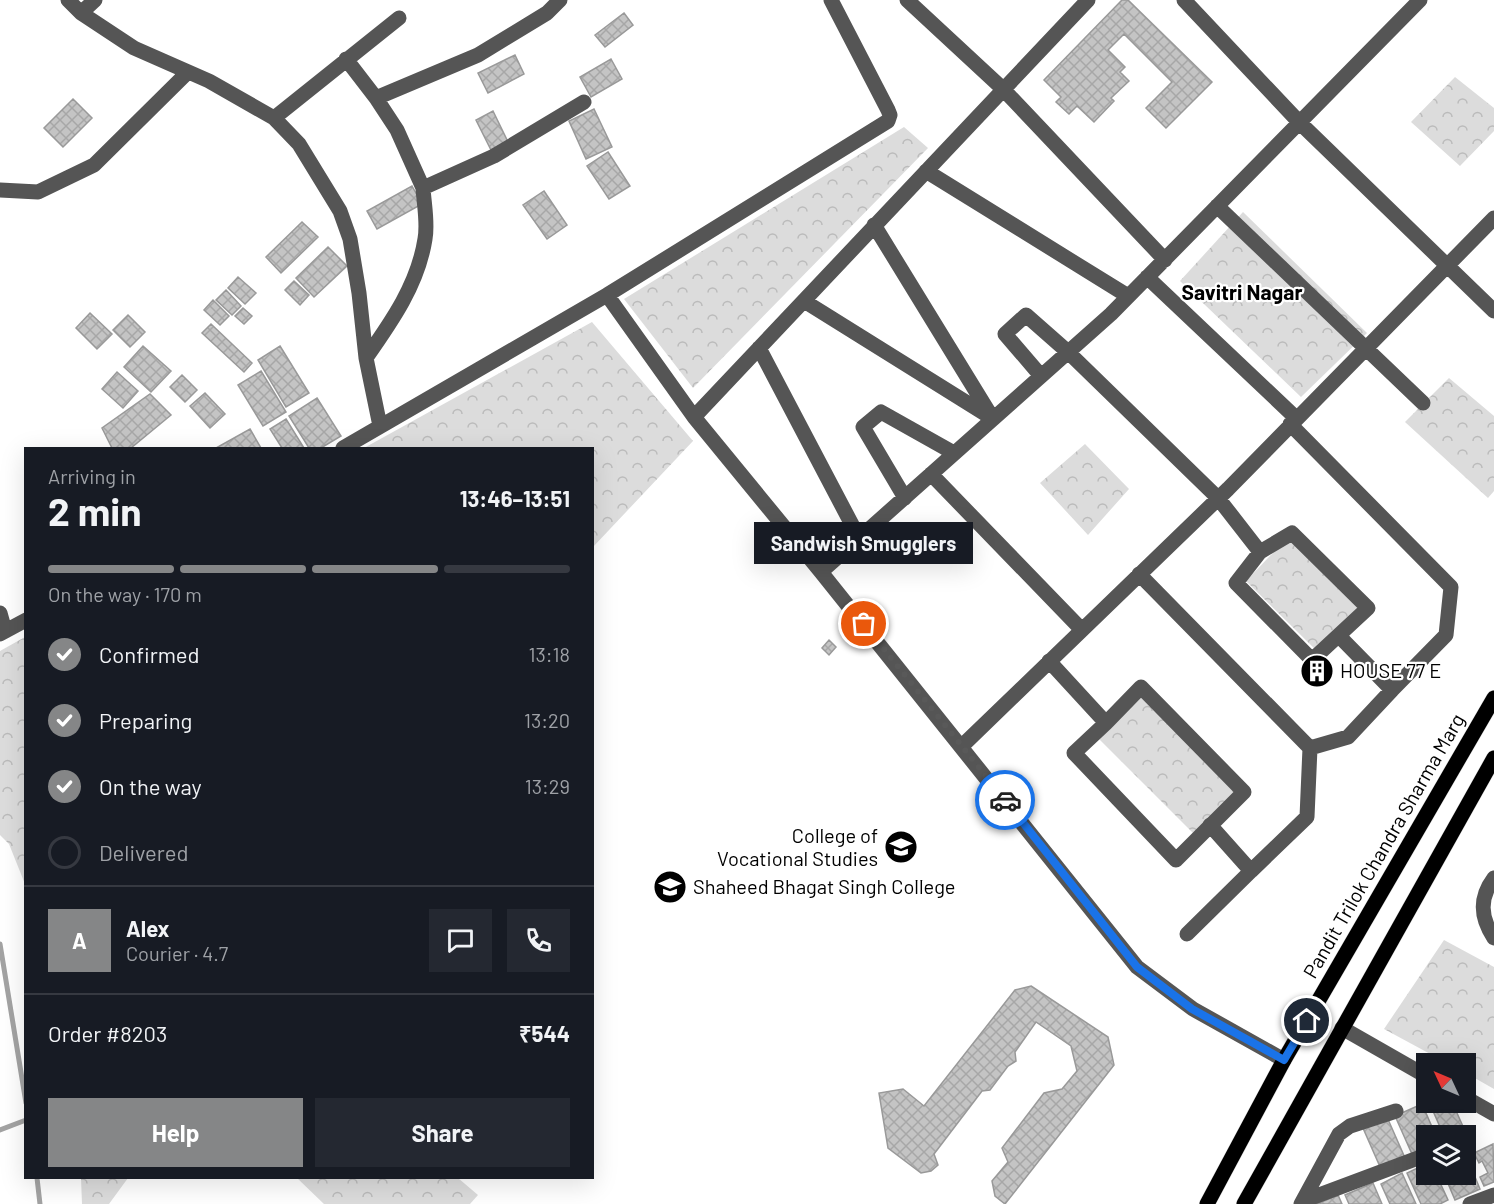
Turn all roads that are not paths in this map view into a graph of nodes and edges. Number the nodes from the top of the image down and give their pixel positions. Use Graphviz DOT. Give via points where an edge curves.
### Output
graph roads {
  1 [pos="68,0"];
  2 [pos="95,0"];
  3 [pos="560,0"];
  4 [pos="831,0"];
  5 [pos="907,0"];
  6 [pos="1088,0"];
  7 [pos="1184,0"];
  8 [pos="1420,0"];
  9 [pos="81,13"];
  10 [pos="399,18"];
  11 [pos="346,59"];
  12 [pos="188,72"];
  13 [pos="1003,89"];
  14 [pos="376,98"];
  15 [pos="584,102"];
  16 [pos="274,118"];
  17 [pos="1299,122"];
  18 [pos="926,171"];
  19 [pos="423,188"];
  20 [pos="0,190"];
  21 [pos="1217,206"];
  22 [pos="1494,218"];
  23 [pos="874,225"];
  24 [pos="1165,260"];
  25 [pos="1446,265"];
  26 [pos="1147,277"];
  27 [pos="607,295"];
  28 [pos="1128,296"];
  29 [pos="804,301"];
  30 [pos="1494,311"];
  31 [pos="759,348"];
  32 [pos="1365,348"];
  33 [pos="1068,352"];
  34 [pos="366,358"];
  35 [pos="1041,376"];
  36 [pos="1423,403"];
  37 [pos="694,417"];
  38 [pos="993,419"];
  39 [pos="1293,421"];
  40 [pos="380,426"];
  41 [pos="345,447"];
  42 [pos="954,453"];
  43 [pos="931,474"];
  44 [pos="905,498"];
  45 [pos="1218,498"];
  46 [pos="859,538"];
  47 [pos="1260,552"];
  48 [pos="822,572"];
  49 [pos="1139,574"];
  50 [pos="0,613"];
  51 [pos="24,621"];
  52 [pos="1082,630"];
  53 [pos="3,633"];
  54 [pos="1339,636"];
  55 [pos="1049,661"];
  56 [pos="1392,690"];
  57 [pos="1494,698"];
  58 [pos="1106,723"];
  59 [pos="962,746"];
  60 [pos="1310,748"];
  61 [pos="1494,758"];
  62 [pos="1210,825"];
  63 [pos="1251,871"];
  64 [pos="1494,878"];
  65 [pos="1488,906"];
  66 [pos="1186,934"];
  67 [pos="1494,938"];
  68 [pos="1342,1028"];
  69 [pos="1284,1060"];
  70 [pos="1416,1070"];
  71 [pos="1476,1104"];
  72 [pos="1396,1111"];
  73 [pos="1494,1114"];
  74 [pos="1416,1159"];
  75 [pos="1494,1196"];
  76 [pos="1302,1203"];
  77 [pos="1207,1204"];
  78 [pos="1244,1204"];
  79 [pos="1470,1204"];
  1 -- 9 [label="street"];
  2 -- 9 [label="street"];
  3 -- 14 [label="street" via="547,13 478,55"];
  4 -- 27 [label="street" via="888,110 888,122"];
  5 -- 13 [label="street"];
  6 -- 13 [label="street"];
  7 -- 17 [label="street"];
  8 -- 17 [label="street"];
  9 -- 12 [label="street" via="134,48"];
  10 -- 11 [label="street"];
  11 -- 14 [label="street"];
  11 -- 16 [label="street"];
  12 -- 16 [label="street"];
  12 -- 20 [label="street" via="94,165 38,192"];
  13 -- 18 [label="street"];
  13 -- 24 [label="street"];
  14 -- 19 [label="street" via="397,130"];
  15 -- 19 [label="street" via="494,156"];
  16 -- 34 [label="street" via="298,144 340,211 350,239"];
  17 -- 21 [label="street"];
  17 -- 25 [label="street"];
  18 -- 23 [label="street"];
  18 -- 28 [label="street"];
  19 -- 34 [label="street" via="425,237 414,280"];
  21 -- 24 [label="street"];
  21 -- 32 [label="street"];
  22 -- 25 [label="street"];
  23 -- 29 [label="street"];
  23 -- 38 [label="street"];
  24 -- 26 [label="street"];
  25 -- 30 [label="street"];
  25 -- 32 [label="street"];
  26 -- 28 [label="street"];
  26 -- 39 [label="street"];
  27 -- 37 [label="street"];
  27 -- 40 [label="street"];
  28 -- 33 [label="street"];
  29 -- 31 [label="street"];
  29 -- 38 [label="street"];
  31 -- 37 [label="street"];
  31 -- 46 [label="street"];
  32 -- 36 [label="street"];
  32 -- 39 [label="street"];
  33 -- 35 [label="street"];
  33 -- 35 [label="street" via="1026,315 1005,334"];
  33 -- 45 [label="street"];
  34 -- 40 [label="street"];
  35 -- 38 [label="street"];
  37 -- 48 [label="street"];
  38 -- 42 [label="street"];
  39 -- 45 [label="street"];
  39 -- 56 [label="street" via="1451,587 1446,634"];
  40 -- 41 [label="street"];
  42 -- 43 [label="street"];
  42 -- 44 [label="street" via="881,412 863,427"];
  43 -- 44 [label="street"];
  43 -- 52 [label="street"];
  44 -- 46 [label="street"];
  45 -- 47 [label="street"];
  45 -- 49 [label="street"];
  46 -- 48 [label="street"];
  47 -- 54 [label="street" via="1236,583 1312,660"];
  47 -- 54 [label="street" via="1292,533 1368,608"];
  48 -- 59 [label="street"];
  49 -- 52 [label="street"];
  49 -- 60 [label="street"];
  50 -- 53 [label="street"];
  51 -- 53 [label="street"];
  52 -- 55 [label="street"];
  54 -- 56 [label="street"];
  55 -- 58 [label="street"];
  55 -- 59 [label="street"];
  56 -- 60 [label="street" via="1348,737"];
  57 -- 69 [label="main road, Pandit Trilok Chandra Sharma Marg"];
  58 -- 62 [label="street" via="1074,753 1176,860"];
  58 -- 62 [label="street" via="1140,687 1244,792"];
  59 -- 69 [label="street" via="1137,967 1192,1009"];
  60 -- 63 [label="street" via="1307,817"];
  61 -- 68 [label="main road"];
  62 -- 63 [label="street"];
  63 -- 66 [label="street"];
  64 -- 65 [label="street" via="1484,896"];
  65 -- 67 [label="street" via="1488,930"];
  68 -- 70 [label="street"];
  68 -- 78 [label="main road"];
  69 -- 77 [label="main road, Pandit Trilok Chandra Sharma Marg"];
  71 -- 73 [label="street"];
  72 -- 76 [label="street" via="1350,1126 1339,1134"];
  74 -- 76 [label="street"];
  75 -- 79 [label="street"];
}
